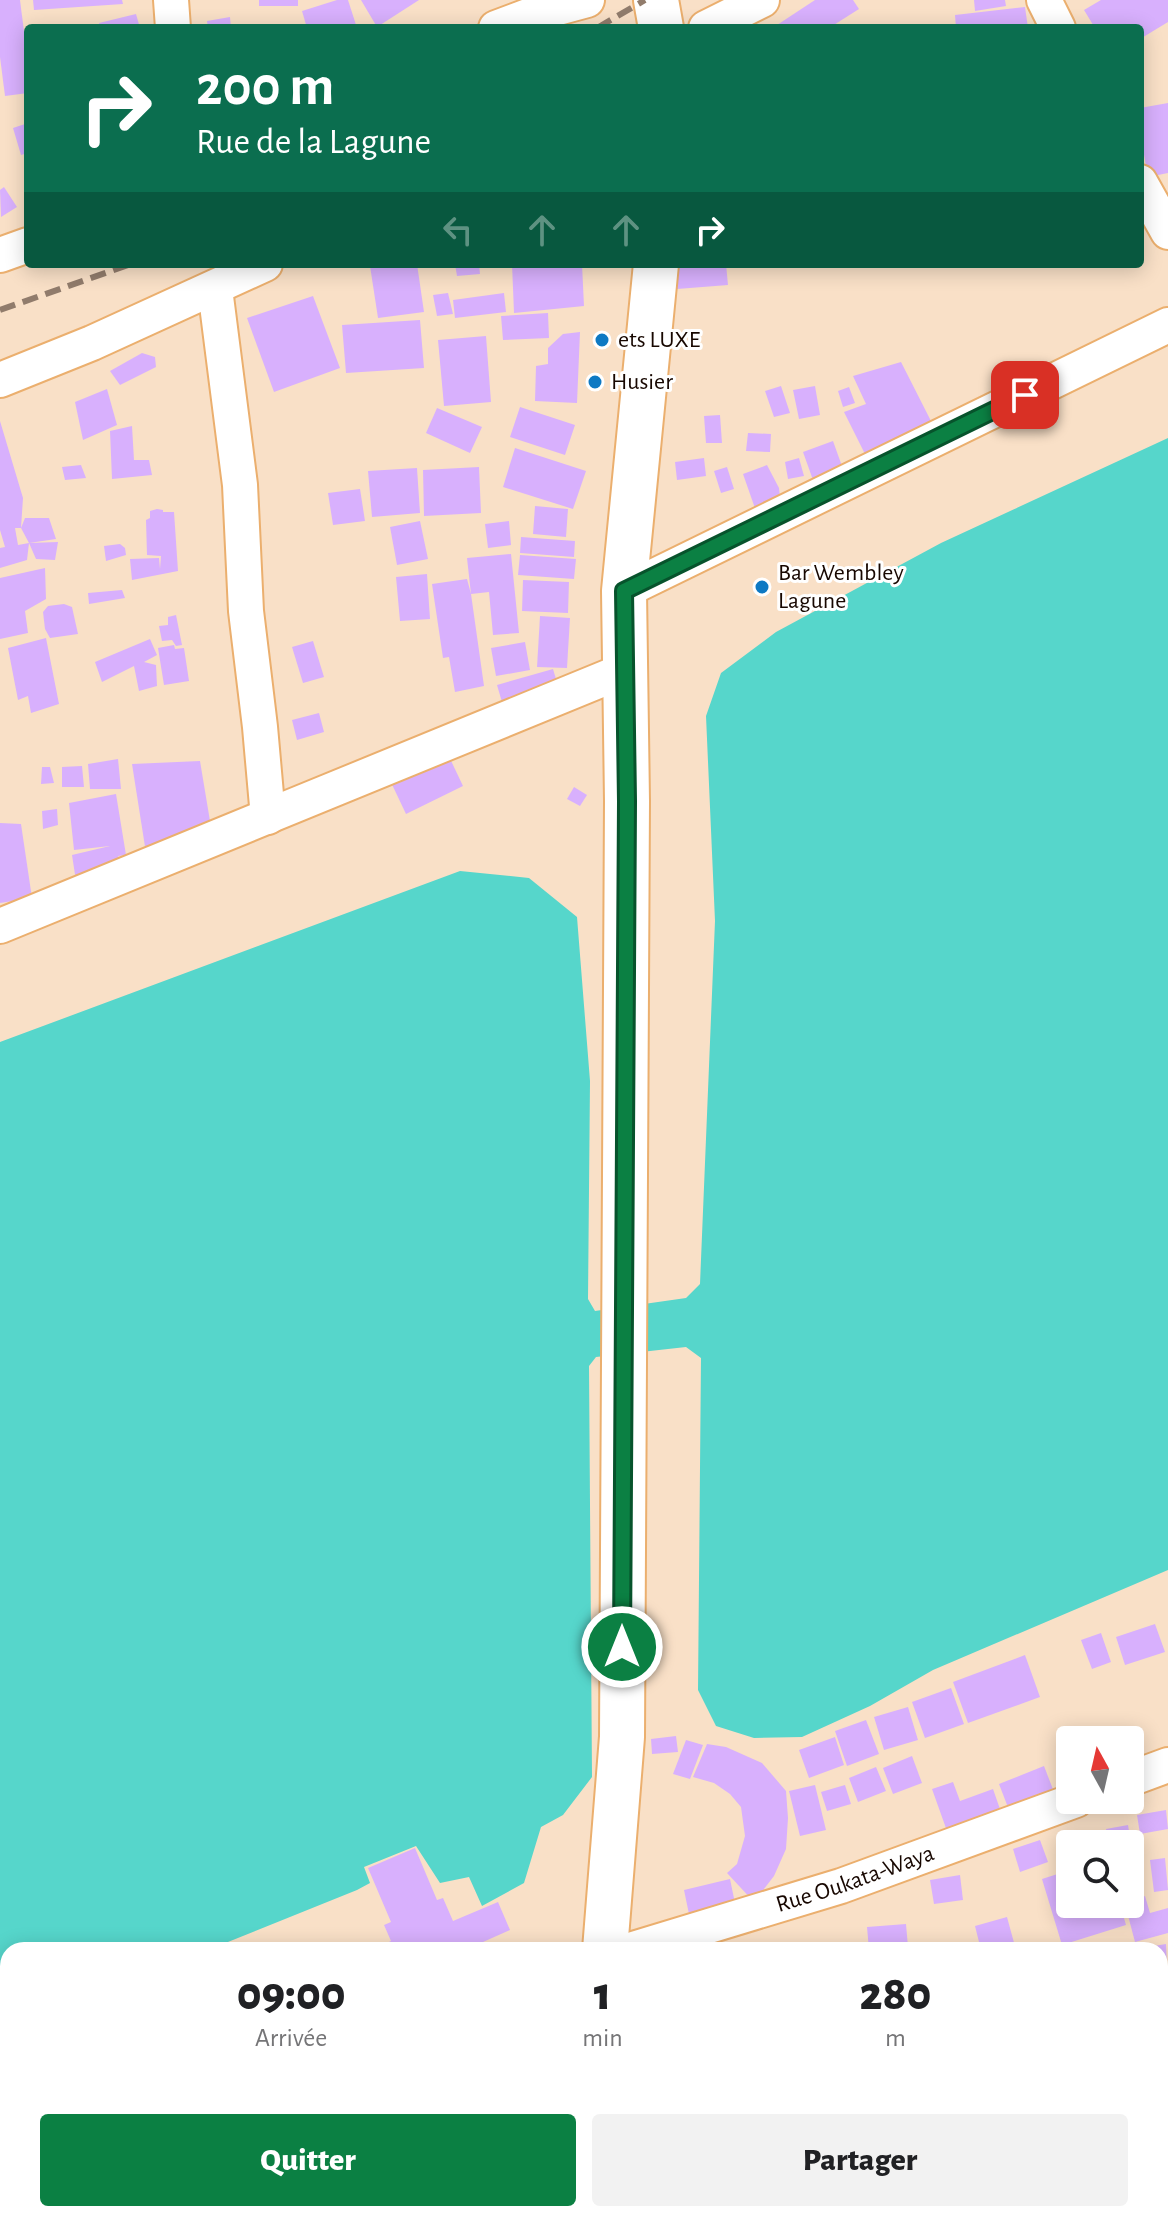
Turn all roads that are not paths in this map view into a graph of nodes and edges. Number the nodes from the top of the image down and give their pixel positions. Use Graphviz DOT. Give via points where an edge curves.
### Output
graph roads {
  1 [pos="171,0"];
  2 [pos="587,0"];
  3 [pos="656,0"];
  4 [pos="762,0"];
  5 [pos="1044,0"];
  6 [pos="173,24"];
  7 [pos="507,24"];
  8 [pos="660,24"];
  9 [pos="714,24"];
  10 [pos="1056,24"];
  11 [pos="1144,189"];
  12 [pos="1168,232"];
  13 [pos="24,246"];
  14 [pos="0,255"];
  15 [pos="257,268"];
  16 [pos="656,268"];
  17 [pos="215,289"];
  18 [pos="1168,325"];
  19 [pos="0,380"];
  20 [pos="624,591"];
  21 [pos="625,670"];
  22 [pos="268,817"];
  23 [pos="0,926"];
  24 [pos="1168,1765"];
  25 [pos="1144,1774"];
  26 [pos="1056,1807"];
  27 [pos="606,1942"];
  28 [pos="656,1942"];
  1 -- 6 [label="street"];
  2 -- 7 [label="street"];
  3 -- 8 [label="main road"];
  4 -- 9 [label="street"];
  5 -- 10 [label="street"];
  11 -- 12 [label="street"];
  13 -- 14 [label="street"];
  15 -- 17 [label="street"];
  16 -- 20 [label="main road"];
  17 -- 19 [label="street"];
  17 -- 22 [label="street" via="240,485 246,611"];
  18 -- 20 [label="street"];
  20 -- 21 [label="main road"];
  21 -- 22 [label="street"];
  21 -- 27 [label="main road" via="622,1737"];
  22 -- 23 [label="street"];
  24 -- 25 [label="street"];
  26 -- 28 [label="street, Rue Oukata-Waya" via="841,1886"];
}
